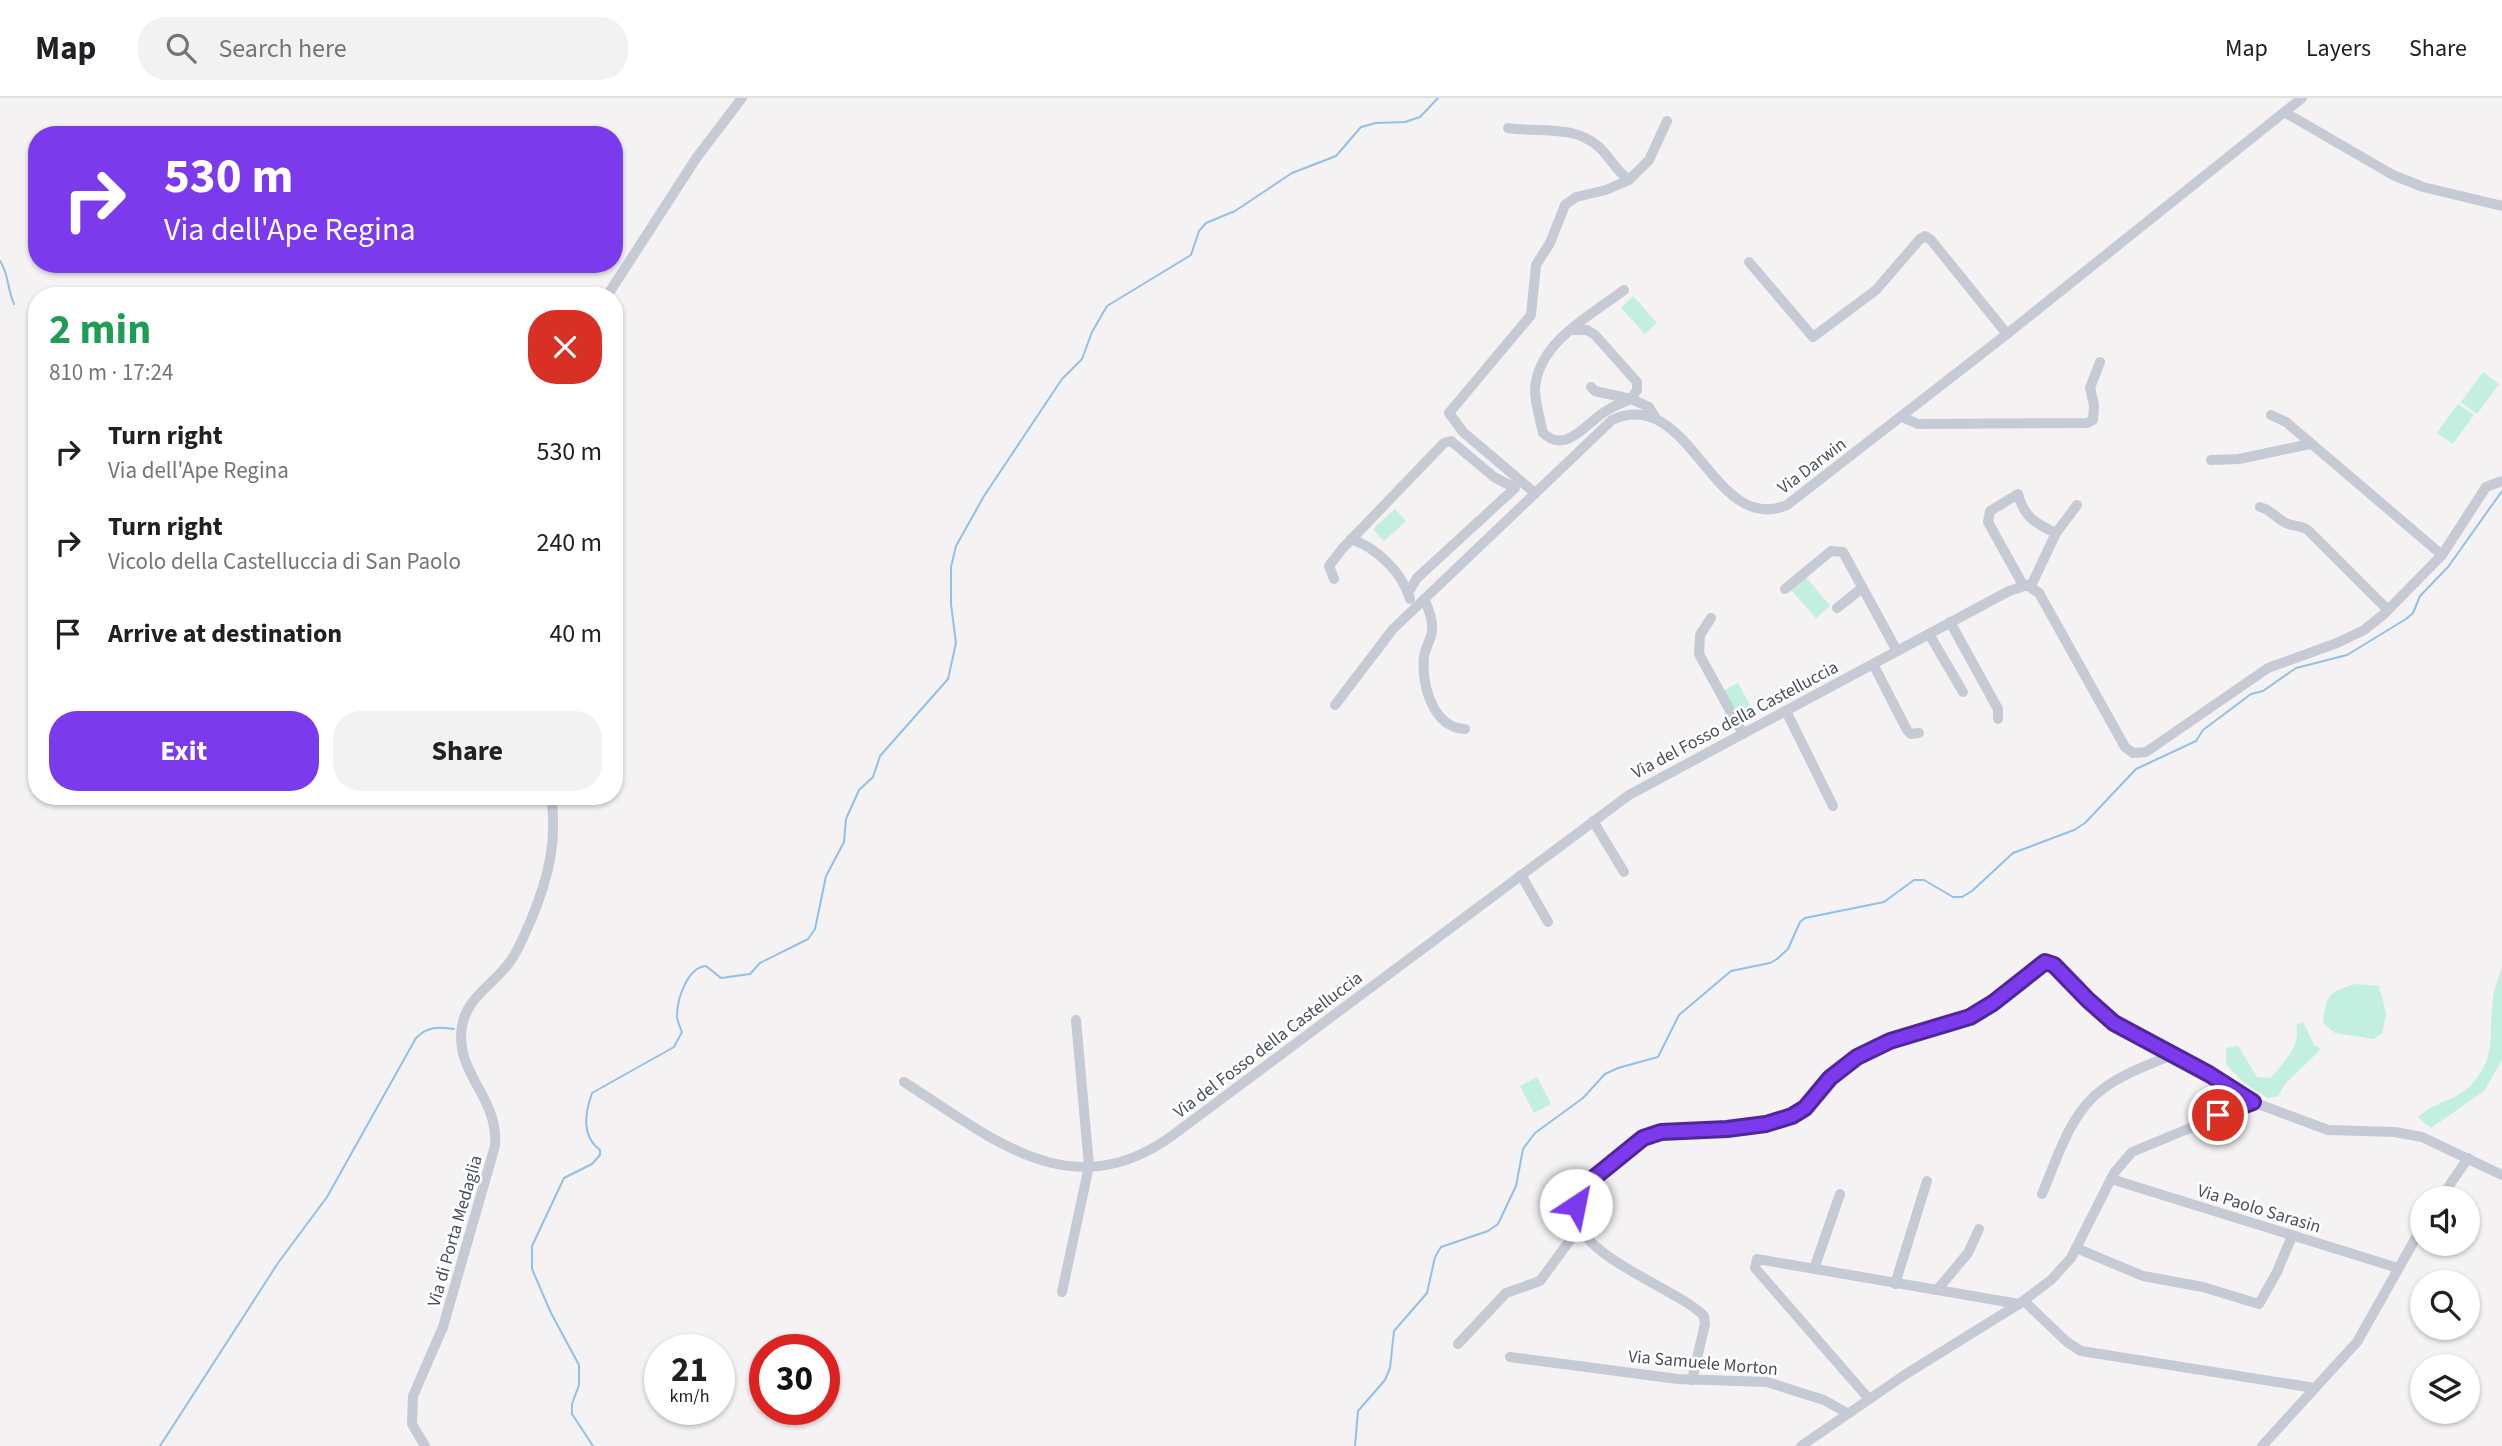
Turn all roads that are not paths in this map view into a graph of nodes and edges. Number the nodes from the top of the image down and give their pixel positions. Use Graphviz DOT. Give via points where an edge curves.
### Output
graph roads {
  1 [pos="742,98"];
  2 [pos="2302,98"];
  3 [pos="2286,113"];
  4 [pos="1667,121"];
  5 [pos="1508,128"];
  6 [pos="1616,169"];
  7 [pos="1629,180"];
  8 [pos="1617,187"];
  9 [pos="2502,206"];
  10 [pos="1749,262"];
  11 [pos="623,271"];
  12 [pos="1624,290"];
  13 [pos="1573,330"];
  14 [pos="2007,334"];
  15 [pos="2100,362"];
  16 [pos="1591,387"];
  17 [pos="1631,399"];
  18 [pos="2271,415"];
  19 [pos="1902,416"];
  20 [pos="1655,417"];
  21 [pos="2310,444"];
  22 [pos="2211,460"];
  23 [pos="2500,481"];
  24 [pos="1535,493"];
  25 [pos="2077,505"];
  26 [pos="2260,507"];
  27 [pos="2056,533"];
  28 [pos="1351,539"];
  29 [pos="2441,555"];
  30 [pos="1334,579"];
  31 [pos="2027,586"];
  32 [pos="1862,588"];
  33 [pos="1785,589"];
  34 [pos="1408,593"];
  35 [pos="1424,599"];
  36 [pos="1837,608"];
  37 [pos="1413,610"];
  38 [pos="2388,610"];
  39 [pos="1711,618"];
  40 [pos="1950,622"];
  41 [pos="1929,634"];
  42 [pos="1897,651"];
  43 [pos="1873,664"];
  44 [pos="1964,692"];
  45 [pos="1335,705"];
  46 [pos="1786,711"];
  47 [pos="1998,719"];
  48 [pos="1465,729"];
  49 [pos="1919,733"];
  50 [pos="1743,734"];
  51 [pos="552,805"];
  52 [pos="1833,806"];
  53 [pos="1593,821"];
  54 [pos="1624,872"];
  55 [pos="1521,875"];
  56 [pos="1548,922"];
  57 [pos="1076,1020"];
  58 [pos="2172,1055"];
  59 [pos="904,1082"];
  60 [pos="2253,1102"];
  61 [pos="2468,1158"];
  62 [pos="1089,1166"];
  63 [pos="2502,1175"];
  64 [pos="2111,1179"];
  65 [pos="1927,1181"];
  66 [pos="2449,1186"];
  67 [pos="1840,1194"];
  68 [pos="2042,1194"];
  69 [pos="1579,1228"];
  70 [pos="1979,1229"];
  71 [pos="2292,1236"];
  72 [pos="2076,1248"];
  73 [pos="2410,1248"];
  74 [pos="2398,1268"];
  75 [pos="1814,1269"];
  76 [pos="1895,1284"];
  77 [pos="1937,1290"];
  78 [pos="1062,1292"];
  79 [pos="2021,1303"];
  80 [pos="1458,1344"];
  81 [pos="1510,1357"];
  82 [pos="1692,1380"];
  83 [pos="2315,1388"];
  84 [pos="1869,1399"];
  85 [pos="1847,1413"];
  86 [pos="425,1446"];
  87 [pos="1801,1446"];
  88 [pos="2262,1446"];
  1 -- 11 [label="street" via="697,157"];
  2 -- 3 [label="street, Via Darwin"];
  3 -- 9 [label="street" via="2393,175"];
  3 -- 14 [label="street, Via Darwin"];
  4 -- 7 [label="street" via="1649,160"];
  5 -- 6 [label="street" via="1582,135 1602,150"];
  6 -- 7 [label="street"];
  6 -- 8 [label="street"];
  7 -- 8 [label="street"];
  8 -- 24 [label="street" via="1576,197 1565,205 1536,265 1531,315 1449,413 1463,432"];
  10 -- 14 [label="street" via="1813,337 1876,290 1920,239 1929,237"];
  12 -- 13 [label="street"];
  13 -- 17 [label="street" via="1595,335 1635,377 1637,390"];
  13 -- 17 [label="street" via="1553,346 1538,374 1535,391 1543,433 1561,441 1573,437 1612,407"];
  14 -- 19 [label="street, Via Darwin"];
  15 -- 19 [label="street" via="2090,388 2095,413 2087,424 1918,424"];
  16 -- 17 [label="street"];
  17 -- 20 [label="street, Via Darwin" via="1649,407"];
  18 -- 21 [label="street"];
  19 -- 20 [label="street, Via Darwin" via="1794,501 1770,509 1733,495"];
  20 -- 24 [label="street" via="1631,415 1612,420"];
  21 -- 22 [label="street"];
  21 -- 29 [label="street"];
  23 -- 29 [label="street" via="2484,489"];
  24 -- 35 [label="street"];
  25 -- 27 [label="street"];
  26 -- 38 [label="street" via="2287,524 2303,526"];
  27 -- 31 [label="street"];
  27 -- 31 [label="street" via="2030,520 2018,494 1990,511 1988,522"];
  28 -- 30 [label="street" via="1329,566"];
  28 -- 34 [label="street" via="1369,545 1391,566"];
  28 -- 34 [label="street" via="1447,441 1515,488 1417,578"];
  29 -- 38 [label="street"];
  31 -- 38 [label="street" via="2044,601 2124,747 2138,754 2268,668 2351,638"];
  31 -- 40 [label="street, Via del Fosso della Castelluccia"];
  32 -- 33 [label="street" via="1843,552 1836,550"];
  32 -- 36 [label="street"];
  32 -- 42 [label="street"];
  34 -- 37 [label="street"];
  35 -- 37 [label="street"];
  35 -- 48 [label="street" via="1432,630 1424,658 1428,692 1437,715 1446,724"];
  37 -- 45 [label="street" via="1378,646"];
  39 -- 50 [label="street" via="1700,635 1699,654"];
  40 -- 41 [label="street, Via del Fosso della Castelluccia"];
  40 -- 47 [label="street" via="1998,709"];
  41 -- 42 [label="street, Via del Fosso della Castelluccia"];
  41 -- 44 [label="street"];
  42 -- 43 [label="street, Via del Fosso della Castelluccia"];
  43 -- 46 [label="street, Via del Fosso della Castelluccia"];
  43 -- 49 [label="street" via="1907,730"];
  46 -- 50 [label="street, Via del Fosso della Castelluccia"];
  46 -- 52 [label="street"];
  50 -- 53 [label="street, Via del Fosso della Castelluccia" via="1629,795"];
  51 -- 86 [label="street, Via di Porta Medaglia" via="552,856 540,899 513,958 472,1002 463,1022 465,1061 491,1109 495,1146 443,1327 413,1396 412,1424"];
  53 -- 54 [label="street"];
  53 -- 55 [label="street, Via del Fosso della Castelluccia"];
  55 -- 56 [label="street"];
  55 -- 62 [label="street, Via del Fosso della Castelluccia" via="1165,1141 1134,1157"];
  57 -- 62 [label="street"];
  58 -- 60 [label="street"];
  58 -- 68 [label="street" via="2120,1078 2088,1101"];
  58 -- 69 [label="street" via="2114,1023 2054,965 2043,962 1970,1017 1890,1041 1857,1057 1792,1116 1766,1124 1661,1132 1643,1138 1582,1190 1576,1209"];
  59 -- 62 [label="street, Via del Fosso della Castelluccia" via="1021,1154 1054,1164"];
  60 -- 61 [label="street" via="2328,1130 2416,1136"];
  60 -- 64 [label="street" via="2136,1149"];
  61 -- 63 [label="street"];
  61 -- 66 [label="street"];
  62 -- 78 [label="street"];
  64 -- 71 [label="street, Via Paolo Sarasin"];
  64 -- 72 [label="street"];
  65 -- 76 [label="street"];
  67 -- 75 [label="street"];
  69 -- 80 [label="street" via="1540,1281 1506,1293"];
  69 -- 82 [label="street" via="1612,1258 1703,1315"];
  70 -- 77 [label="street" via="1968,1253"];
  71 -- 72 [label="street" via="2259,1304 2143,1276"];
  71 -- 74 [label="street, Via Paolo Sarasin"];
  72 -- 79 [label="street" via="2058,1274"];
  73 -- 74 [label="street"];
  74 -- 83 [label="street" via="2357,1342"];
  75 -- 76 [label="street"];
  75 -- 84 [label="street" via="1759,1258 1754,1262"];
  76 -- 77 [label="street"];
  77 -- 79 [label="street"];
  79 -- 83 [label="street" via="2081,1351"];
  79 -- 84 [label="street"];
  81 -- 82 [label="street, Via Samuele Morton"];
  82 -- 85 [label="street, Via Samuele Morton" via="1775,1383"];
  83 -- 88 [label="street"];
  84 -- 85 [label="street"];
  85 -- 87 [label="street"];
}
